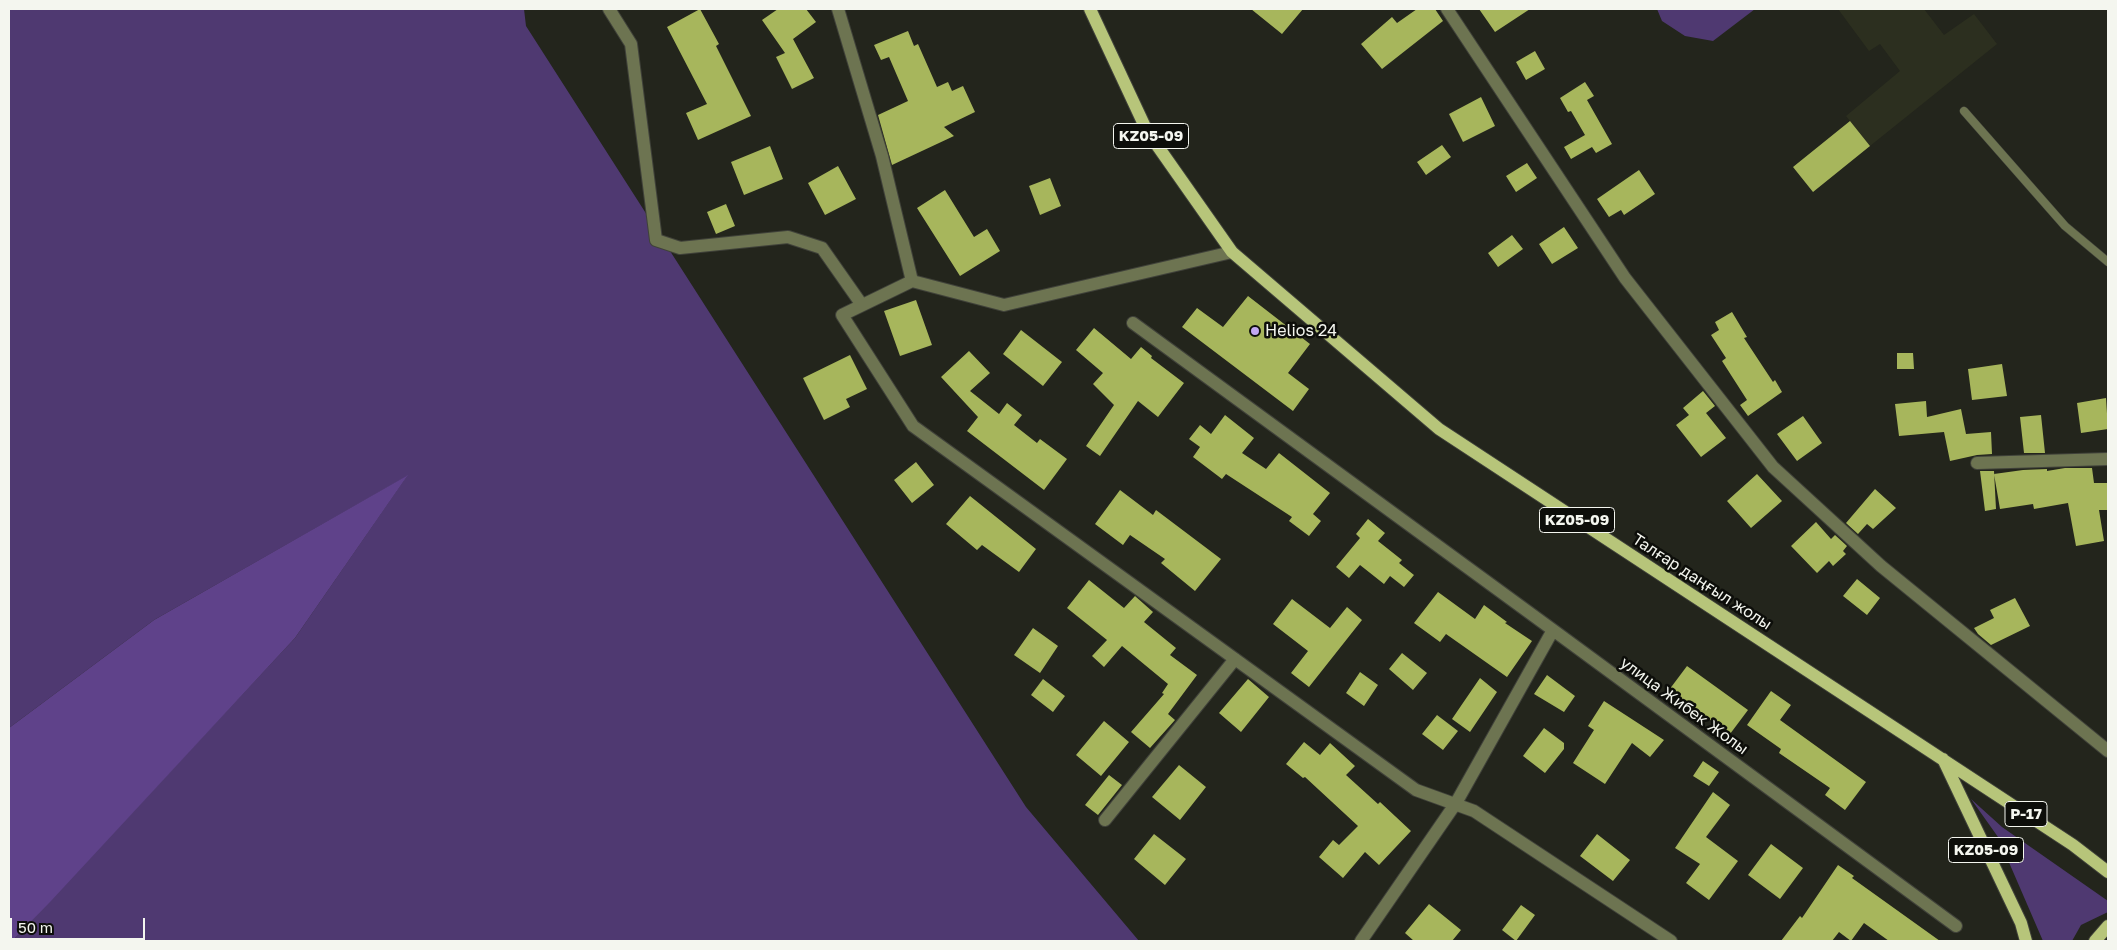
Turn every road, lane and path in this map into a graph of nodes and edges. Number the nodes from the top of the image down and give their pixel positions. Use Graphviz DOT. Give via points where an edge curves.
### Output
graph roads {
  1 [pos="609,9"];
  2 [pos="838,9"];
  3 [pos="1090,9"];
  4 [pos="1447,9"];
  5 [pos="1964,111"];
  6 [pos="1232,252"];
  7 [pos="2108,262"];
  8 [pos="912,281"];
  9 [pos="862,305"];
  10 [pos="1133,323"];
  11 [pos="2108,459"];
  12 [pos="1977,463"];
  13 [pos="1553,630"];
  14 [pos="1235,659"];
  15 [pos="2108,751"];
  16 [pos="1943,759"];
  17 [pos="1456,803"];
  18 [pos="1105,820"];
  19 [pos="2108,872"];
  20 [pos="1956,926"];
  21 [pos="2108,926"];
  22 [pos="1361,941"];
  23 [pos="1671,941"];
  24 [pos="2026,941"];
  25 [pos="2095,941"];
  1 -- 9 [label="street" via="631,44 656,240 680,248 788,237 805,242 822,248"];
  2 -- 8 [label="street" via="882,156"];
  3 -- 6 [label="main road, Талғар даңғыл жолы / KZ05-09" via="1148,131"];
  4 -- 15 [label="street" via="1625,278 1773,467 1881,566"];
  5 -- 7 [label="lane" via="2065,226"];
  6 -- 8 [label="street" via="1004,305"];
  6 -- 16 [label="main road, Талғар даңғыл жолы / KZ05-09" via="1439,429"];
  8 -- 9 [label="street"];
  9 -- 14 [label="street" via="842,314 912,426"];
  10 -- 13 [label="street, улица Жибек Жолы"];
  11 -- 12 [label="street"];
  13 -- 17 [label="street"];
  13 -- 20 [label="street, улица Жибек Жолы"];
  14 -- 17 [label="street" via="1416,790"];
  14 -- 18 [label="street"];
  16 -- 19 [label="main road, Талғар даңғыл жолы / P-17" via="2073,845"];
  16 -- 24 [label="main road, KZ05-09"];
  17 -- 22 [label="street"];
  17 -- 23 [label="street" via="1474,811"];
  21 -- 25 [label="main road"];
}
